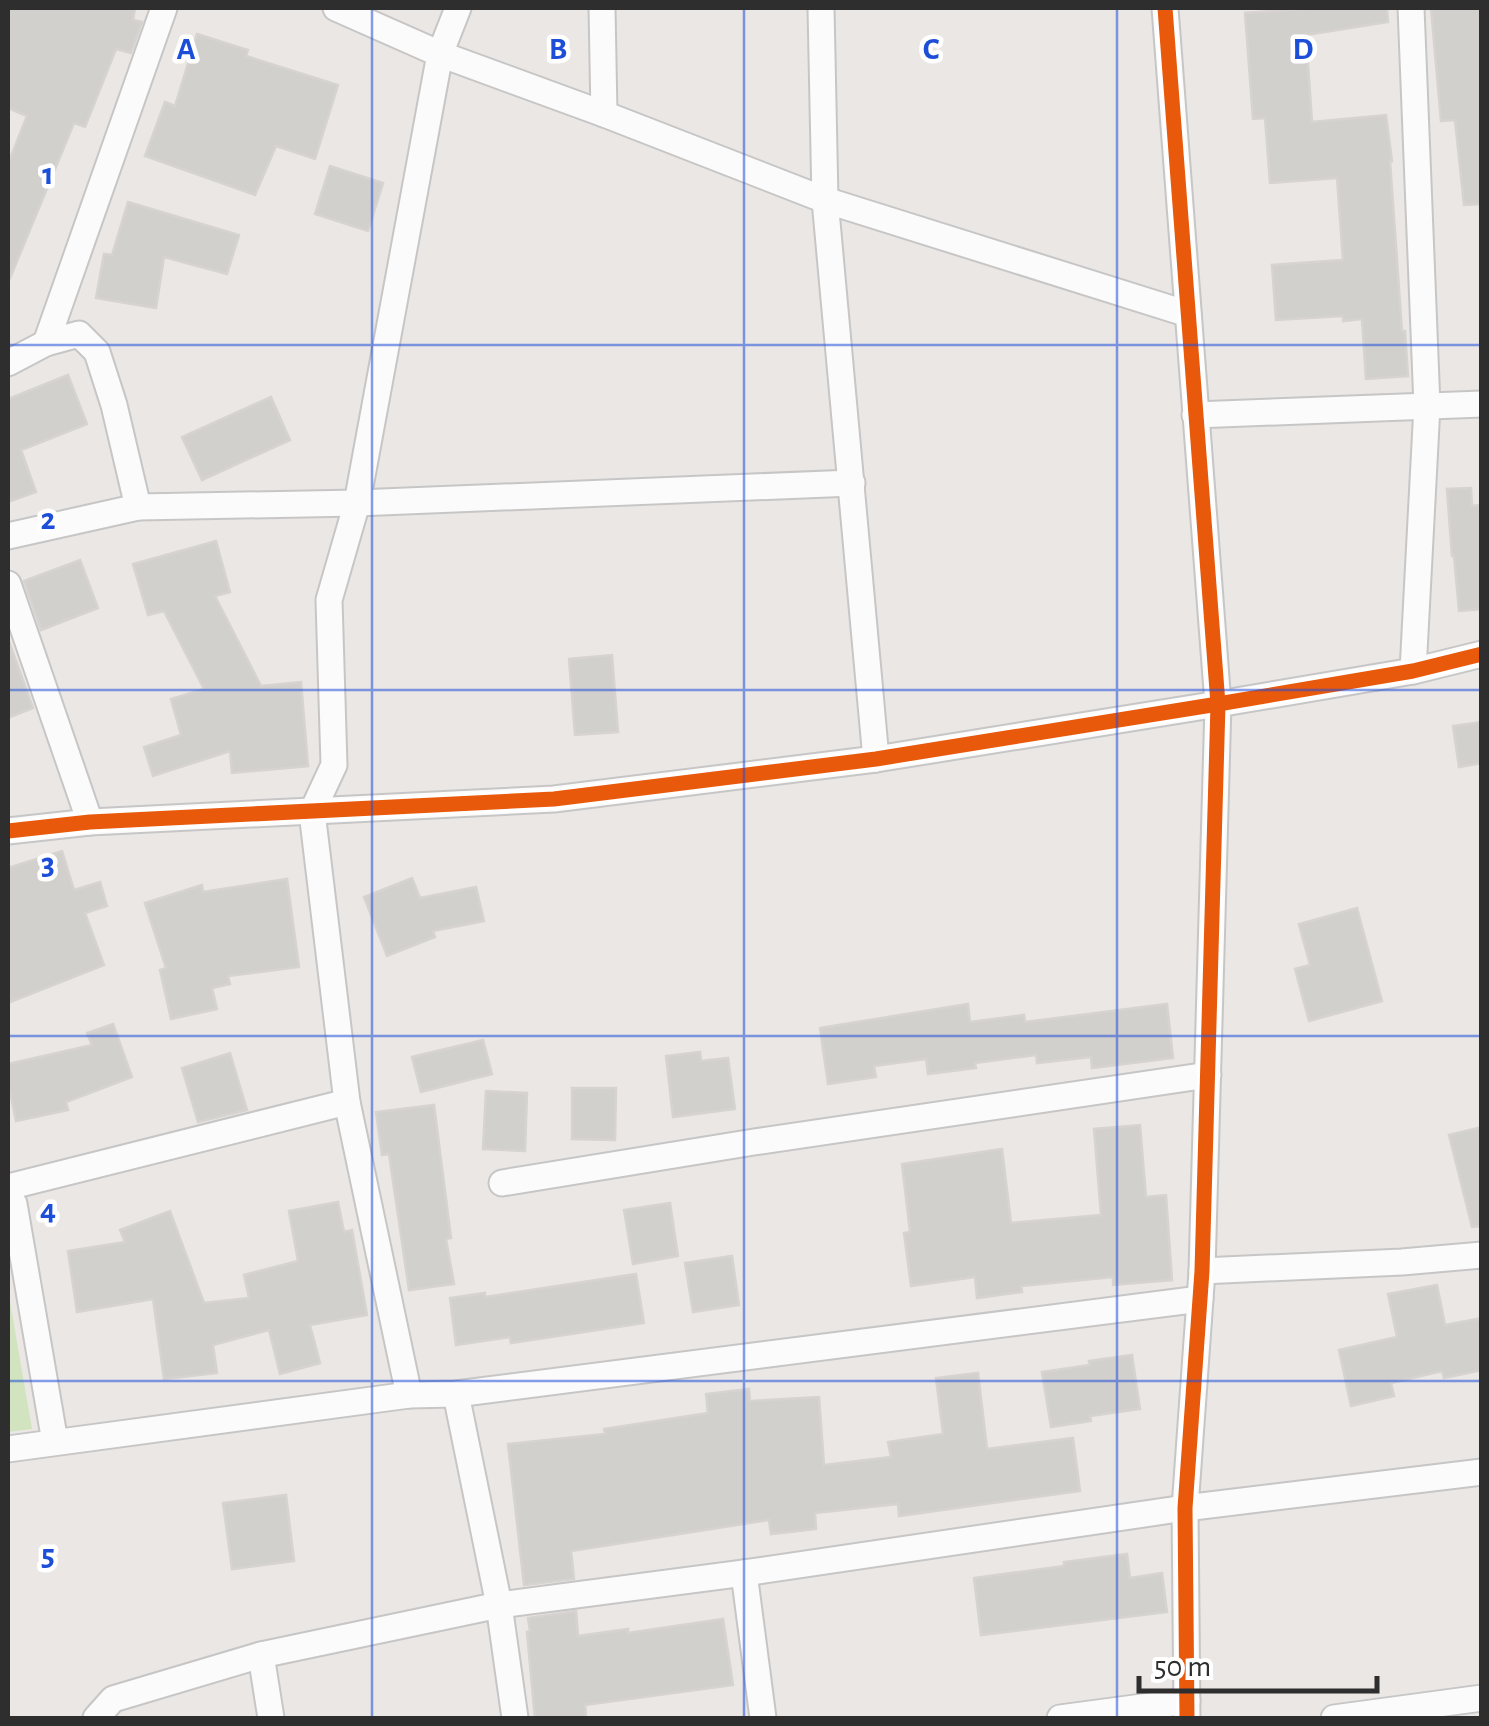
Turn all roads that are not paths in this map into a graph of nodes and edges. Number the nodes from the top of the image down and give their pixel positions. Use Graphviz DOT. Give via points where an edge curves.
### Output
graph roads {
  1 [pos="164,8"];
  2 [pos="336,8"];
  3 [pos="458,8"];
  4 [pos="602,8"];
  5 [pos="821,8"];
  6 [pos="1165,8"];
  7 [pos="1411,8"];
  8 [pos="440,54"];
  9 [pos="604,114"];
  10 [pos="825,200"];
  11 [pos="1188,314"];
  12 [pos="46,343"];
  13 [pos="8,362"];
  14 [pos="1482,404"];
  15 [pos="1427,406"];
  16 [pos="1194,415"];
  17 [pos="852,483"];
  18 [pos="357,503"];
  19 [pos="138,507"];
  20 [pos="8,536"];
  21 [pos="8,584"];
  22 [pos="1482,654"];
  23 [pos="1413,670"];
  24 [pos="1218,704"];
  25 [pos="876,758"];
  26 [pos="312,812"];
  27 [pos="90,822"];
  28 [pos="8,831"];
  29 [pos="1208,1074"];
  30 [pos="347,1102"];
  31 [pos="502,1183"];
  32 [pos="8,1187"];
  33 [pos="8,1202"];
  34 [pos="1482,1255"];
  35 [pos="1202,1271"];
  36 [pos="1200,1300"];
  37 [pos="456,1394"];
  38 [pos="409,1395"];
  39 [pos="54,1442"];
  40 [pos="8,1449"];
  41 [pos="1482,1472"];
  42 [pos="1185,1508"];
  43 [pos="744,1573"];
  44 [pos="500,1605"];
  45 [pos="261,1655"];
  46 [pos="1482,1698"];
  47 [pos="1187,1710"];
  48 [pos="96,1718"];
  49 [pos="270,1718"];
  50 [pos="515,1718"];
  51 [pos="763,1718"];
  52 [pos="1060,1718"];
  53 [pos="1334,1718"];
  1 -- 12 [label="street"];
  2 -- 8 [label="street"];
  3 -- 8 [label="street"];
  4 -- 9 [label="street"];
  5 -- 10 [label="street"];
  6 -- 11 [label="street"];
  7 -- 15 [label="street"];
  8 -- 9 [label="street"];
  8 -- 18 [label="street"];
  9 -- 10 [label="street"];
  10 -- 11 [label="street"];
  10 -- 17 [label="street"];
  11 -- 16 [label="street"];
  12 -- 13 [label="street"];
  12 -- 19 [label="street" via="79,334 97,352"];
  14 -- 15 [label="street"];
  15 -- 16 [label="street"];
  15 -- 23 [label="street"];
  16 -- 24 [label="street"];
  17 -- 18 [label="street"];
  17 -- 25 [label="street"];
  18 -- 19 [label="street"];
  18 -- 26 [label="street" via="329,600 334,765"];
  19 -- 20 [label="street"];
  21 -- 27 [label="street"];
  22 -- 23 [label="street"];
  23 -- 24 [label="street"];
  24 -- 25 [label="street"];
  24 -- 29 [label="street"];
  25 -- 26 [label="street" via="554,799"];
  26 -- 27 [label="street"];
  26 -- 30 [label="street"];
  27 -- 28 [label="street"];
  29 -- 31 [label="street"];
  29 -- 35 [label="street"];
  30 -- 32 [label="street"];
  30 -- 38 [label="street"];
  33 -- 39 [label="street" via="14,1204"];
  34 -- 35 [label="street"];
  35 -- 36 [label="street"];
  36 -- 37 [label="street"];
  36 -- 42 [label="street"];
  37 -- 38 [label="street"];
  37 -- 44 [label="street"];
  38 -- 39 [label="street"];
  39 -- 40 [label="street"];
  41 -- 42 [label="street"];
  42 -- 43 [label="street"];
  42 -- 47 [label="street"];
  43 -- 44 [label="street"];
  43 -- 51 [label="street"];
  44 -- 45 [label="street"];
  44 -- 50 [label="street"];
  45 -- 48 [label="street" via="113,1699"];
  45 -- 49 [label="street"];
  46 -- 53 [label="street"];
  47 -- 52 [label="street"];
}
